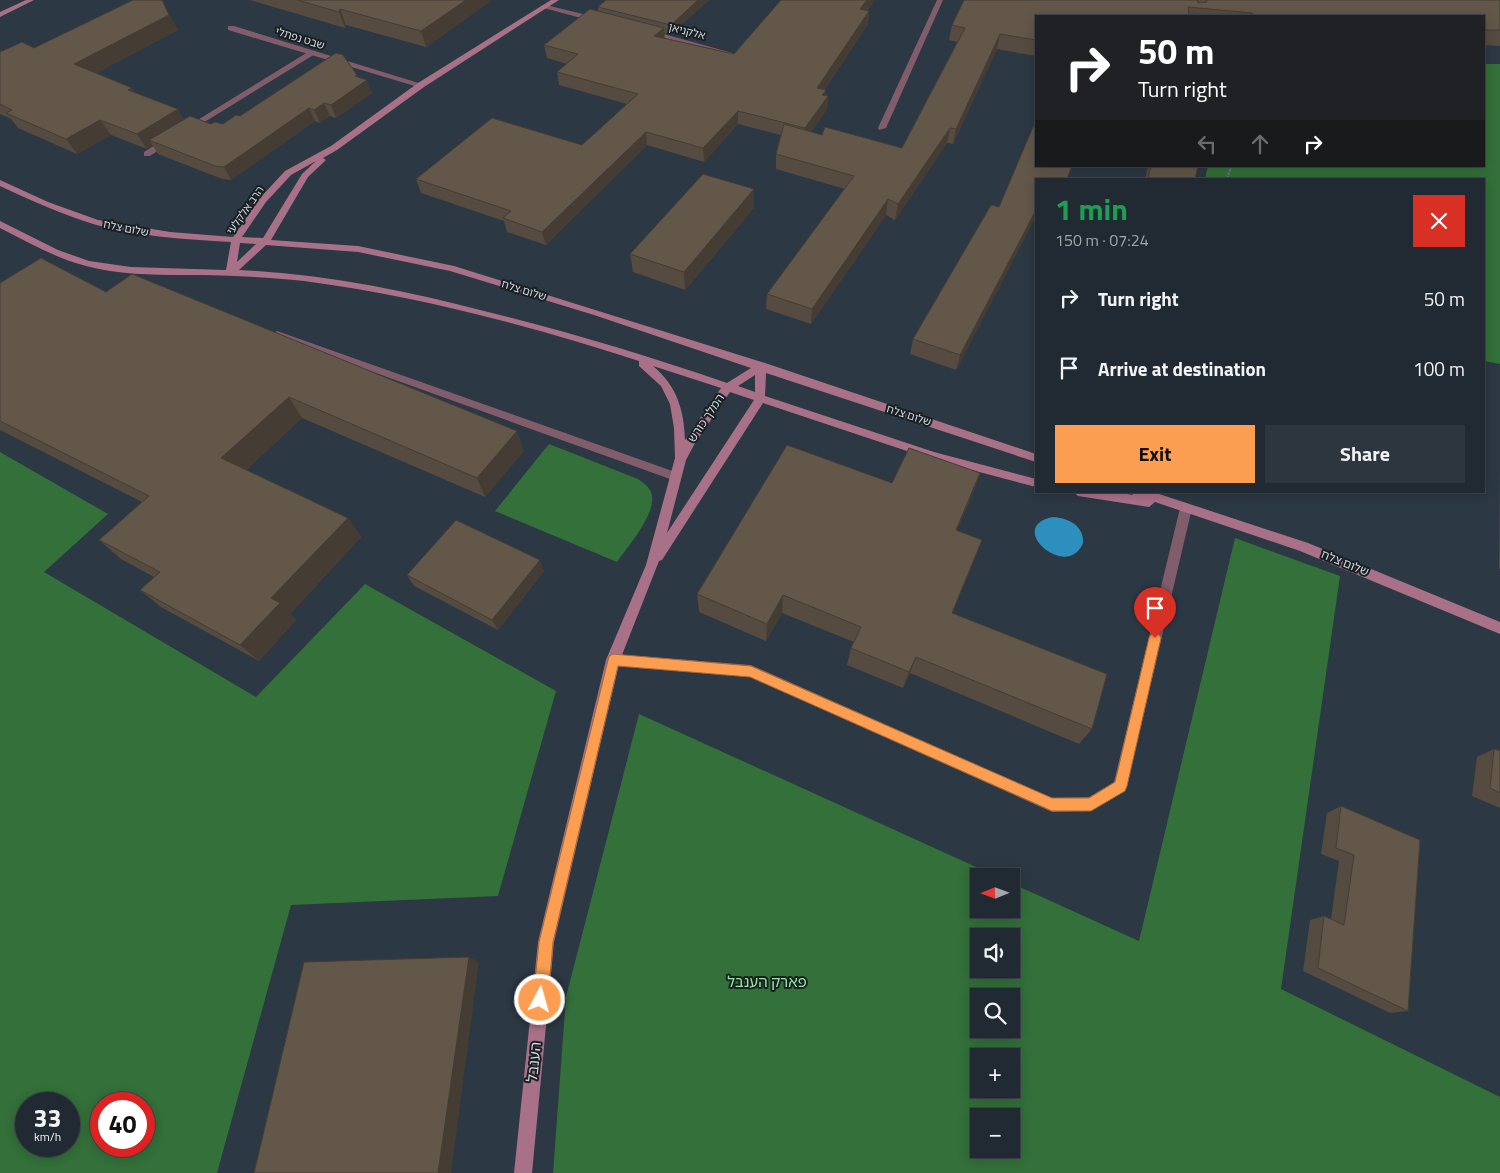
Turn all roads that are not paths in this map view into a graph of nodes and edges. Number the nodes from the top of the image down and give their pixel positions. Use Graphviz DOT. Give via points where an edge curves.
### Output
graph roads {
  1 [pos="31,0"];
  2 [pos="556,0"];
  3 [pos="940,0"];
  4 [pos="546,7"];
  5 [pos="0,15"];
  6 [pos="602,22"];
  7 [pos="231,28"];
  8 [pos="640,31"];
  9 [pos="312,54"];
  10 [pos="734,55"];
  11 [pos="421,85"];
  12 [pos="882,128"];
  13 [pos="334,148"];
  14 [pos="147,154"];
  15 [pos="0,183"];
  16 [pos="0,224"];
  17 [pos="236,239"];
  18 [pos="266,240"];
  19 [pos="230,273"];
  20 [pos="270,331"];
  21 [pos="635,356"];
  22 [pos="761,366"];
  23 [pos="727,388"];
  24 [pos="760,399"];
  25 [pos="1035,458"];
  26 [pos="680,460"];
  27 [pos="674,476"];
  28 [pos="1035,483"];
  29 [pos="1091,493"];
  30 [pos="1141,493"];
  31 [pos="1186,508"];
  32 [pos="652,565"];
  33 [pos="1500,628"];
  34 [pos="613,660"];
  35 [pos="523,1173"];
  1 -- 5 [label="street"];
  2 -- 4 [label="street, הרב אלקלעי"];
  3 -- 12 [label="street"];
  4 -- 6 [label="street"];
  4 -- 11 [label="street, הרב אלקלעי"];
  7 -- 9 [label="street, שבט נפתלי"];
  8 -- 10 [label="street, אלקניאן"];
  9 -- 11 [label="street, שבט נפתלי"];
  9 -- 14 [label="street"];
  11 -- 13 [label="street, הרב אלקלעי"];
  13 -- 17 [label="street, הרב אלקלעי" via="288,174 263,200"];
  13 -- 18 [label="street, הרב אלקלעי" via="305,176"];
  15 -- 17 [label="street, שלום צלח" via="45,204 96,222 170,235"];
  16 -- 19 [label="street" via="55,252 86,263 123,269"];
  17 -- 18 [label="street, שלום צלח"];
  17 -- 19 [label="street, הרב אלקלעי"];
  18 -- 19 [label="street, הרב אלקלעי"];
  18 -- 22 [label="street, שלום צלח" via="358,248 451,268"];
  19 -- 21 [label="street" via="340,282 428,300"];
  20 -- 27 [label="street"];
  21 -- 23 [label="street"];
  21 -- 26 [label="street" via="661,376 673,396 680,421"];
  22 -- 23 [label="street, המלך כורש"];
  22 -- 24 [label="street"];
  22 -- 25 [label="street, שלום צלח"];
  23 -- 24 [label="street"];
  23 -- 26 [label="street, המלך כורש"];
  24 -- 28 [label="street"];
  24 -- 32 [label="street, המלך כורש"];
  26 -- 27 [label="street, המלך כורש"];
  27 -- 32 [label="street, המלך כורש"];
  29 -- 31 [label="street, שלום צלח"];
  30 -- 31 [label="street, שלום צלח"];
  31 -- 33 [label="street, שלום צלח" via="1304,547"];
  31 -- 34 [label="street" via="1120,786 1091,804 1052,805 751,671"];
  32 -- 34 [label="street, המלך כורש"];
  34 -- 35 [label="street, הענבל" via="546,942"];
}
